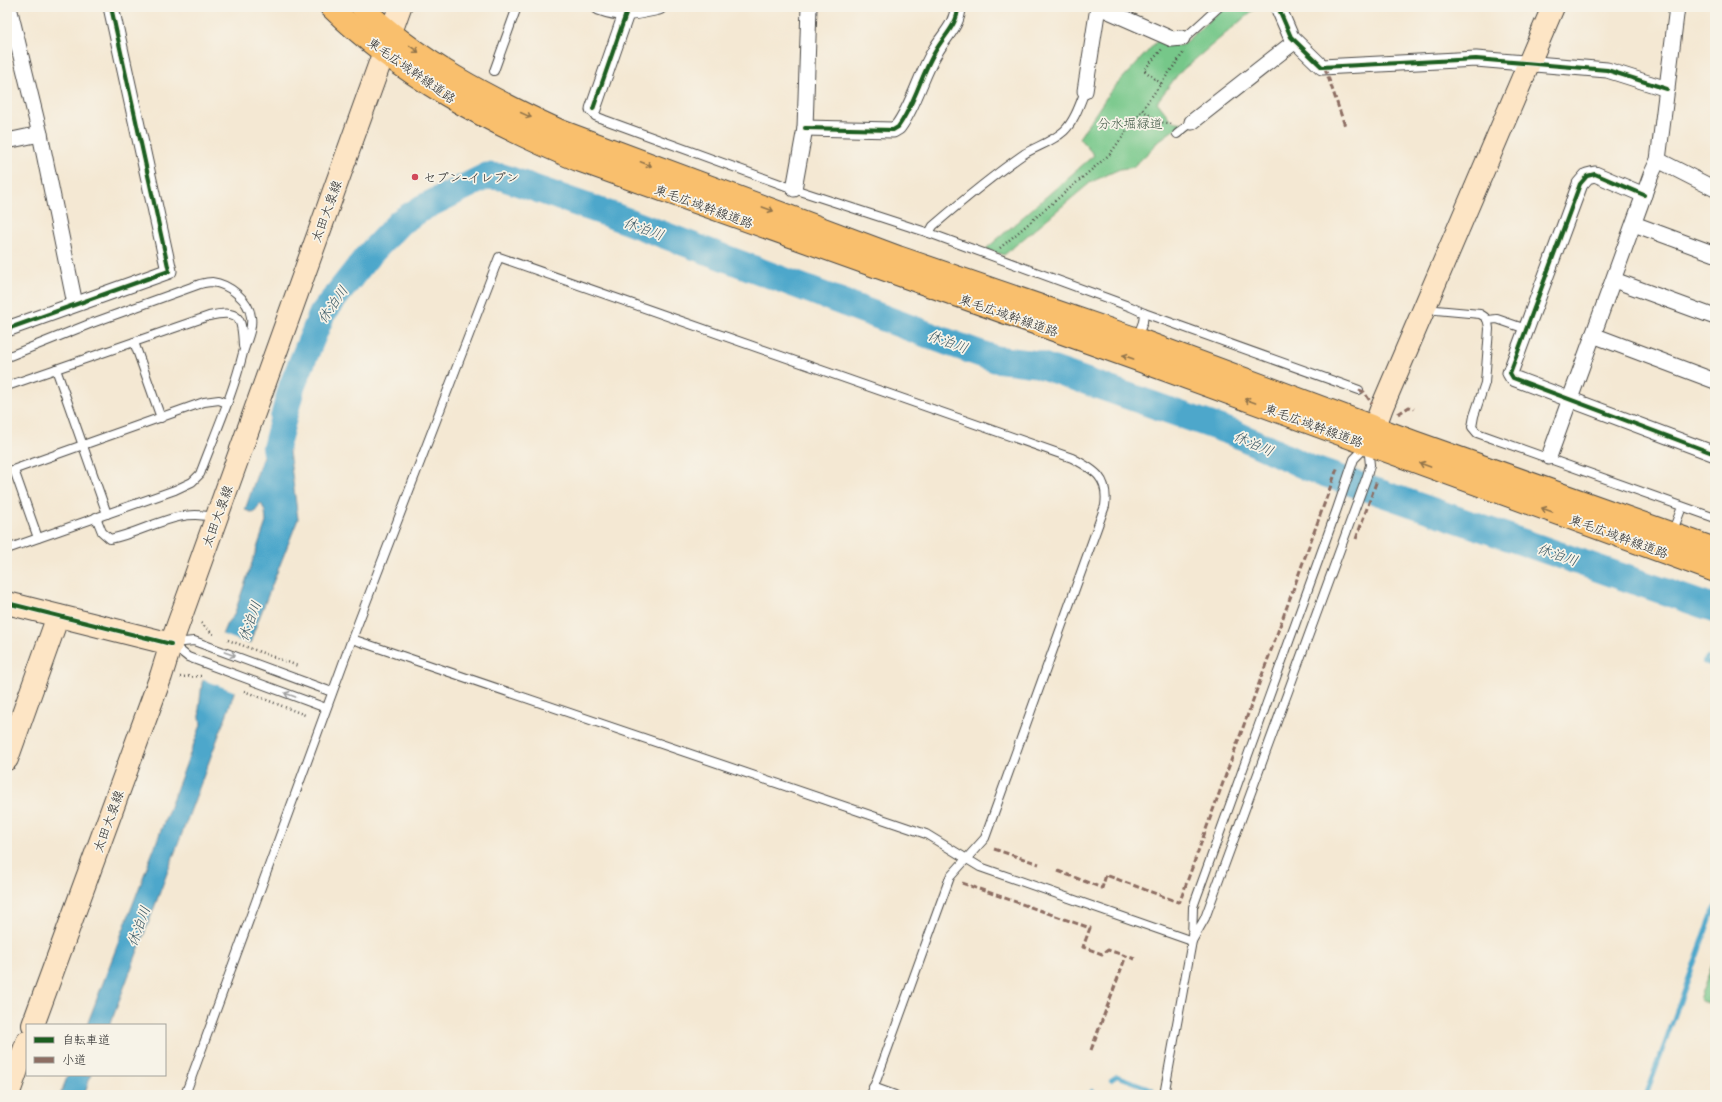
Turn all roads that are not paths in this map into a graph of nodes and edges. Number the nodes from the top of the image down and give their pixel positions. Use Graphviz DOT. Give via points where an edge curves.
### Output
graph roads {
  1 [pos="9,7"];
  2 [pos="111,7"];
  3 [pos="331,7"];
  4 [pos="362,7"];
  5 [pos="400,7"];
  6 [pos="517,7"];
  7 [pos="599,7"];
  8 [pos="659,7"];
  9 [pos="809,7"];
  10 [pos="958,7"];
  11 [pos="1098,7"];
  12 [pos="1219,7"];
  13 [pos="1278,7"];
  14 [pos="1553,7"];
  15 [pos="1677,7"];
  16 [pos="626,14"];
  17 [pos="392,33"];
  18 [pos="1294,42"];
  19 [pos="1179,43"];
  20 [pos="384,53"];
  21 [pos="1530,63"];
  22 [pos="494,71"];
  23 [pos="1667,89"];
  24 [pos="1085,91"];
  25 [pos="593,110"];
  26 [pos="1190,124"];
  27 [pos="805,128"];
  28 [pos="40,134"];
  29 [pos="1177,134"];
  30 [pos="7,141"];
  31 [pos="1658,160"];
  32 [pos="794,189"];
  33 [pos="1715,189"];
  34 [pos="1644,195"];
  35 [pos="1634,224"];
  36 [pos="929,233"];
  37 [pos="1715,254"];
  38 [pos="1614,280"];
  39 [pos="75,304"];
  40 [pos="1424,309"];
  41 [pos="1144,313"];
  42 [pos="1715,317"];
  43 [pos="1488,320"];
  44 [pos="1526,328"];
  45 [pos="7,330"];
  46 [pos="1594,335"];
  47 [pos="1137,339"];
  48 [pos="134,342"];
  49 [pos="243,355"];
  50 [pos="7,357"];
  51 [pos="56,369"];
  52 [pos="1715,381"];
  53 [pos="7,386"];
  54 [pos="1359,390"];
  55 [pos="1570,400"];
  56 [pos="227,403"];
  57 [pos="161,418"];
  58 [pos="1372,436"];
  59 [pos="83,446"];
  60 [pos="1715,454"];
  61 [pos="1549,457"];
  62 [pos="10,471"];
  63 [pos="1682,507"];
  64 [pos="107,514"];
  65 [pos="96,517"];
  66 [pos="216,518"];
  67 [pos="1715,518"];
  68 [pos="1671,533"];
  69 [pos="38,538"];
  70 [pos="7,549"];
  71 [pos="1715,550"];
  72 [pos="1715,571"];
  73 [pos="7,603"];
  74 [pos="58,616"];
  75 [pos="352,639"];
  76 [pos="171,644"];
  77 [pos="332,692"];
  78 [pos="326,708"];
  79 [pos="13,726"];
  80 [pos="7,759"];
  81 [pos="966,858"];
  82 [pos="1192,941"];
  83 [pos="33,1024"];
  84 [pos="26,1044"];
  85 [pos="9,1086"];
  86 [pos="872,1091"];
  87 [pos="185,1095"];
  88 [pos="895,1095"];
  89 [pos="1164,1095"];
  1 -- 28 [label="street"];
  2 -- 39 [label="street" via="168,270"];
  3 -- 20 [label="highway, 東毛広域幹線道路"];
  4 -- 17 [label="highway, 東毛広域幹線道路"];
  5 -- 17 [label="main road, 太田大泉線"];
  6 -- 22 [label="lane"];
  7 -- 16 [label="street"];
  8 -- 16 [label="street"];
  9 -- 27 [label="street"];
  10 -- 27 [label="street" via="953,25 935,51 898,127 893,130"];
  11 -- 19 [label="street"];
  11 -- 24 [label="street"];
  12 -- 19 [label="lane"];
  13 -- 18 [label="street"];
  14 -- 21 [label="main road"];
  15 -- 23 [label="street"];
  16 -- 25 [label="street"];
  17 -- 20 [label="main road, 太田大泉線"];
  17 -- 47 [label="highway, 東毛広域幹線道路, one-way" via="464,82 558,130 891,254"];
  18 -- 21 [label="street" via="1325,68 1476,59"];
  18 -- 26 [label="street"];
  58 -- 20 [label="highway, 東毛広域幹線道路, one-way" via="1138,360 578,160 496,124"];
  20 -- 66 [label="main road, 太田大泉線"];
  21 -- 23 [label="street" via="1607,70"];
  21 -- 40 [label="main road"];
  23 -- 31 [label="street"];
  24 -- 36 [label="lane" via="1065,130 1025,153 982,185 933,226"];
  25 -- 32 [label="lane" via="595,116 605,120"];
  26 -- 29 [label="lane"];
  27 -- 32 [label="street"];
  28 -- 30 [label="street"];
  28 -- 39 [label="street"];
  31 -- 33 [label="street"];
  31 -- 34 [label="street"];
  32 -- 36 [label="lane"];
  34 -- 35 [label="street"];
  34 -- 44 [label="street" via="1595,174 1587,176 1580,184"];
  35 -- 37 [label="street"];
  35 -- 38 [label="street"];
  36 -- 41 [label="lane"];
  38 -- 42 [label="street"];
  38 -- 46 [label="street"];
  39 -- 45 [label="street"];
  40 -- 43 [label="lane" via="1480,314"];
  40 -- 58 [label="main road"];
  41 -- 47 [label="lane"];
  41 -- 54 [label="lane"];
  43 -- 44 [label="lane" via="1497,319"];
  43 -- 61 [label="lane" via="1485,383 1472,427 1477,433"];
  44 -- 55 [label="street" via="1510,372 1513,378"];
  46 -- 52 [label="street"];
  46 -- 55 [label="street"];
  47 -- 58 [label="highway, 東毛広域幹線道路"];
  48 -- 49 [label="lane" via="226,312 233,314 240,321"];
  48 -- 51 [label="lane"];
  48 -- 57 [label="lane"];
  49 -- 50 [label="lane" via="250,330 251,317 248,309 228,287 212,282 92,323"];
  49 -- 56 [label="lane"];
  51 -- 53 [label="lane"];
  51 -- 59 [label="lane"];
  55 -- 60 [label="street"];
  55 -- 61 [label="street"];
  56 -- 57 [label="lane" via="219,400 204,402"];
  56 -- 64 [label="lane" via="200,474 192,482"];
  57 -- 59 [label="lane"];
  58 -- 68 [label="highway, 東毛広域幹線道路"];
  72 -- 58 [label="highway, 東毛広域幹線道路, one-way"];
  58 -- 82 [label="lane" via="1367,476 1205,918"];
  58 -- 82 [label="lane" via="1354,459 1193,907"];
  59 -- 62 [label="lane"];
  59 -- 64 [label="lane"];
  61 -- 63 [label="lane"];
  62 -- 69 [label="lane"];
  63 -- 67 [label="lane"];
  63 -- 68 [label="lane"];
  64 -- 65 [label="lane"];
  65 -- 66 [label="lane" via="102,532 110,539 181,516 202,514"];
  65 -- 69 [label="lane"];
  66 -- 76 [label="main road, 太田大泉線"];
  68 -- 71 [label="highway, 東毛広域幹線道路"];
  69 -- 70 [label="lane"];
  73 -- 74 [label="main road"];
  74 -- 76 [label="main road"];
  74 -- 79 [label="main road"];
  75 -- 77 [label="lane"];
  75 -- 81 [label="lane" via="926,834"];
  75 -- 81 [label="lane" via="499,257 1064,456 1089,467 1104,483 1107,492 1105,506 985,838"];
  76 -- 77 [label="lane, one-way" via="194,641"];
  78 -- 76 [label="lane, one-way" via="188,657"];
  76 -- 83 [label="main road, 太田大泉線"];
  77 -- 78 [label="lane"];
  78 -- 87 [label="lane"];
  79 -- 80 [label="main road"];
  81 -- 82 [label="lane" via="980,867"];
  81 -- 86 [label="lane" via="950,878 943,893"];
  82 -- 89 [label="lane"];
  84 -- 85 [label="main road"];
  86 -- 88 [label="lane"];
}
